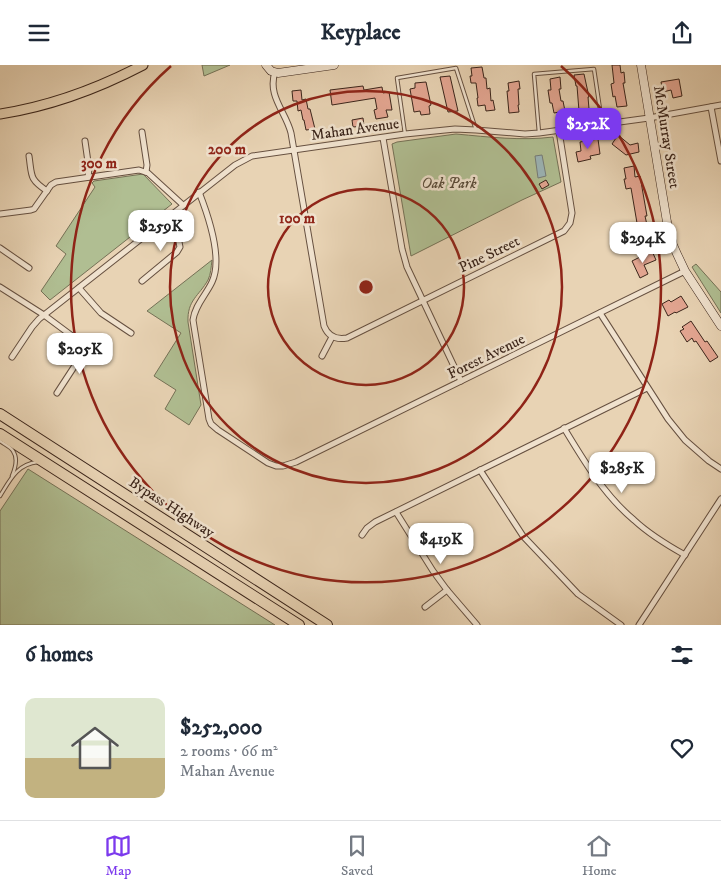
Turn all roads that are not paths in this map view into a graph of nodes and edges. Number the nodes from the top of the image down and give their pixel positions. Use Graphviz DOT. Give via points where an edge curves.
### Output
graph roads {
  1 [pos="144,65"];
  2 [pos="266,65"];
  3 [pos="334,65"];
  4 [pos="641,65"];
  5 [pos="275,72"];
  6 [pos="721,105"];
  7 [pos="712,107"];
  8 [pos="0,114"];
  9 [pos="649,118"];
  10 [pos="602,125"];
  11 [pos="476,130"];
  12 [pos="142,131"];
  13 [pos="559,131"];
  14 [pos="539,133"];
  15 [pos="405,135"];
  16 [pos="383,137"];
  17 [pos="85,141"];
  18 [pos="294,149"];
  19 [pos="29,156"];
  20 [pos="721,161"];
  21 [pos="146,172"];
  22 [pos="88,177"];
  23 [pos="46,191"];
  24 [pos="199,192"];
  25 [pos="183,205"];
  26 [pos="0,214"];
  27 [pos="163,221"];
  28 [pos="0,248"];
  29 [pos="29,269"];
  30 [pos="685,271"];
  31 [pos="142,281"];
  32 [pos="0,287"];
  33 [pos="80,287"];
  34 [pos="422,301"];
  35 [pos="600,313"];
  36 [pos="44,315"];
  37 [pos="721,327"];
  38 [pos="131,333"];
  39 [pos="332,337"];
  40 [pos="322,356"];
  41 [pos="12,357"];
  42 [pos="462,381"];
  43 [pos="647,388"];
  44 [pos="57,393"];
  45 [pos="0,414"];
  46 [pos="564,428"];
  47 [pos="0,433"];
  48 [pos="0,441"];
  49 [pos="45,462"];
  50 [pos="721,469"];
  51 [pos="480,470"];
  52 [pos="11,479"];
  53 [pos="0,496"];
  54 [pos="721,499"];
  55 [pos="396,512"];
  56 [pos="362,535"];
  57 [pos="685,555"];
  58 [pos="447,590"];
  59 [pos="425,607"];
  60 [pos="299,625"];
  61 [pos="328,625"];
  62 [pos="477,625"];
  63 [pos="621,625"];
  64 [pos="639,625"];
  1 -- 8 [label="main road" via="61,101"];
  2 -- 5 [label="street"];
  3 -- 5 [label="street"];
  4 -- 9 [label="street, McMurray Street"];
  5 -- 18 [label="street" via="275,97 290,128"];
  6 -- 7 [label="street, Mahan Avenue"];
  7 -- 9 [label="street, Mahan Avenue"];
  7 -- 20 [label="street"];
  9 -- 10 [label="street, Mahan Avenue"];
  9 -- 30 [label="street, McMurray Street" via="668,229"];
  10 -- 13 [label="street, Mahan Avenue"];
  10 -- 14 [label="lane" via="594,69 534,74"];
  11 -- 14 [label="street, Mahan Avenue"];
  11 -- 15 [label="street, Mahan Avenue" via="454,129"];
  11 -- 15 [label="lane" via="456,68 397,78"];
  12 -- 21 [label="street"];
  13 -- 14 [label="street, Mahan Avenue"];
  13 -- 34 [label="street, Pine Street" via="572,213 567,227"];
  15 -- 16 [label="street, Mahan Avenue"];
  16 -- 18 [label="street, Mahan Avenue"];
  16 -- 34 [label="street" via="404,258"];
  17 -- 22 [label="street"];
  18 -- 24 [label="street, Mahan Avenue" via="245,158"];
  18 -- 39 [label="street" via="324,326"];
  19 -- 23 [label="street" via="33,179"];
  21 -- 22 [label="street" via="134,170"];
  21 -- 25 [label="street"];
  22 -- 23 [label="street" via="54,182"];
  23 -- 26 [label="street" via="32,210"];
  24 -- 25 [label="street, Mahan Avenue"];
  24 -- 42 [label="street, Forest Avenue" via="209,222 216,269 193,320 209,419 218,430 268,463 283,466"];
  25 -- 27 [label="street, Mahan Avenue"];
  27 -- 31 [label="street" via="179,241 179,250"];
  27 -- 33 [label="street, Mahan Avenue"];
  28 -- 29 [label="street"];
  30 -- 35 [label="street, Forest Avenue"];
  30 -- 37 [label="street, McMurray Street"];
  32 -- 36 [label="street"];
  33 -- 36 [label="street, Mahan Avenue"];
  33 -- 38 [label="street" via="104,315"];
  34 -- 39 [label="street, Pine Street" via="347,337"];
  34 -- 42 [label="street"];
  35 -- 42 [label="street, Forest Avenue"];
  35 -- 43 [label="street"];
  36 -- 41 [label="street, Mahan Avenue"];
  36 -- 44 [label="street" via="87,347"];
  39 -- 40 [label="street"];
  43 -- 46 [label="street"];
  43 -- 50 [label="street" via="685,440"];
  45 -- 61 [label="highway, Bypass Highway"];
  46 -- 51 [label="street"];
  46 -- 57 [label="street" via="595,478 633,520"];
  47 -- 49 [label="highway, Bypass Highway"];
  48 -- 52 [label="lane" via="14,452"];
  49 -- 52 [label="lane" via="25,465"];
  49 -- 60 [label="highway, Bypass Highway"];
  51 -- 55 [label="street"];
  51 -- 63 [label="street" via="523,536 578,594"];
  52 -- 53 [label="lane"];
  54 -- 57 [label="street"];
  55 -- 56 [label="street" via="374,522"];
  55 -- 58 [label="street"];
  57 -- 64 [label="street"];
  58 -- 59 [label="street"];
  58 -- 62 [label="street"];
}
